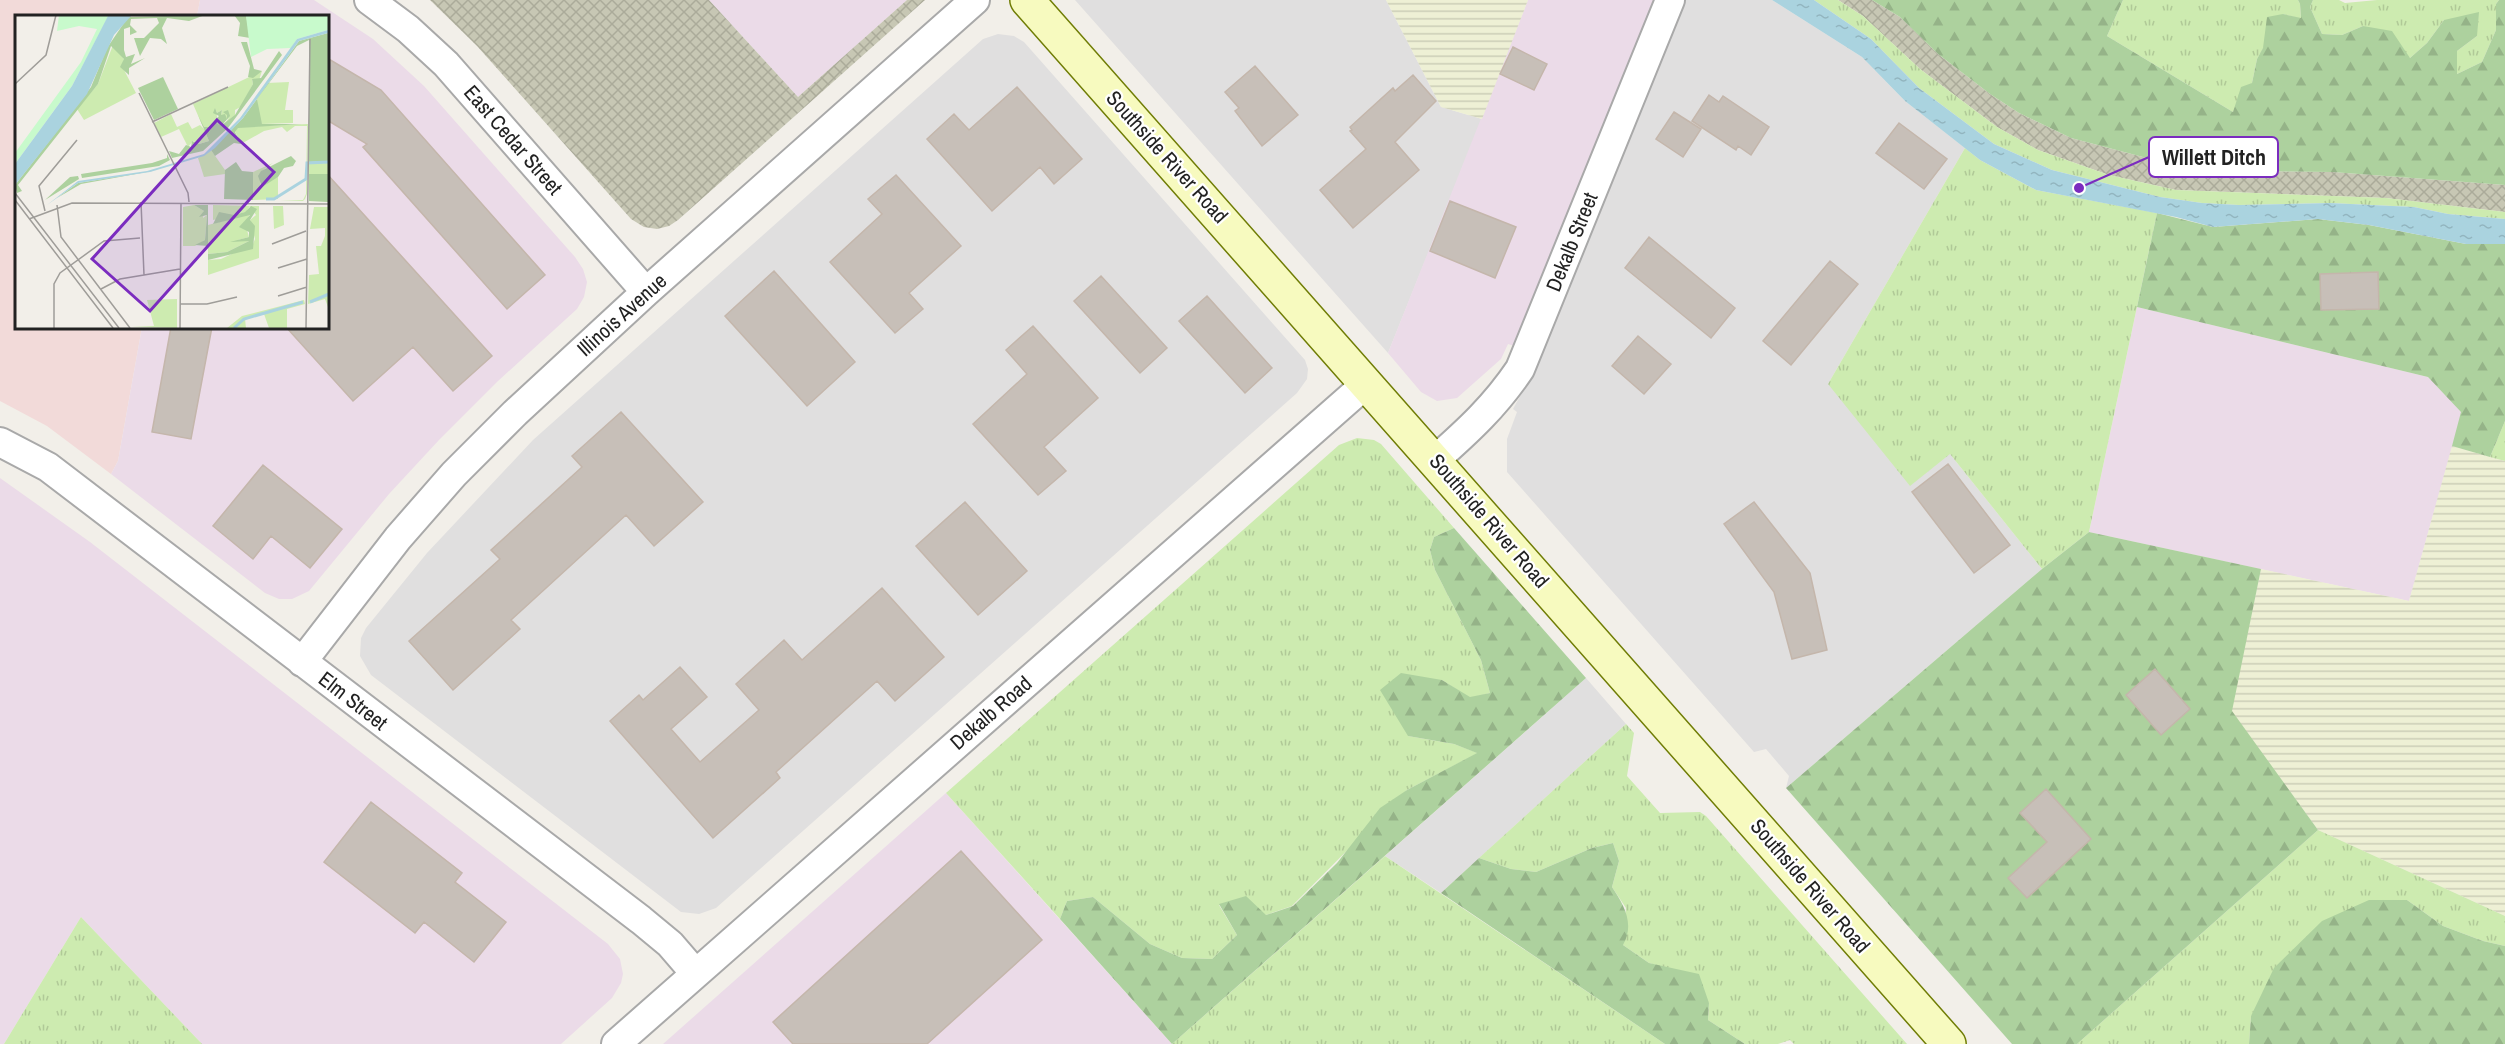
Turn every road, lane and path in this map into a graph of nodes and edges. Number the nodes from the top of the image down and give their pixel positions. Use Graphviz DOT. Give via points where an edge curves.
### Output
graph roads {
  1 [pos="369,0"];
  2 [pos="975,0"];
  3 [pos="1027,0"];
  4 [pos="1671,0"];
  5 [pos="646,292"];
  6 [pos="1367,383"];
  7 [pos="0,442"];
  8 [pos="1436,460"];
  9 [pos="303,662"];
  10 [pos="695,973"];
  11 [pos="616,1044"];
  12 [pos="1949,1044"];
  1 -- 5 [label="street, East Cedar Street" via="446,64"];
  2 -- 5 [label="street, Illinois Avenue"];
  3 -- 6 [label="main road, Southside River Road"];
  4 -- 8 [label="street, Dekalb Street" via="1520,369 1498,401"];
  5 -- 9 [label="street, Illinois Avenue" via="454,474"];
  6 -- 8 [label="main road, Southside River Road"];
  6 -- 10 [label="street, Dekalb Road"];
  7 -- 9 [label="street, Elm Street" via="48,467"];
  8 -- 12 [label="main road, Southside River Road"];
  9 -- 10 [label="street, Elm Street" via="649,926"];
  10 -- 11 [label="street, Dekalb Road"];
}
